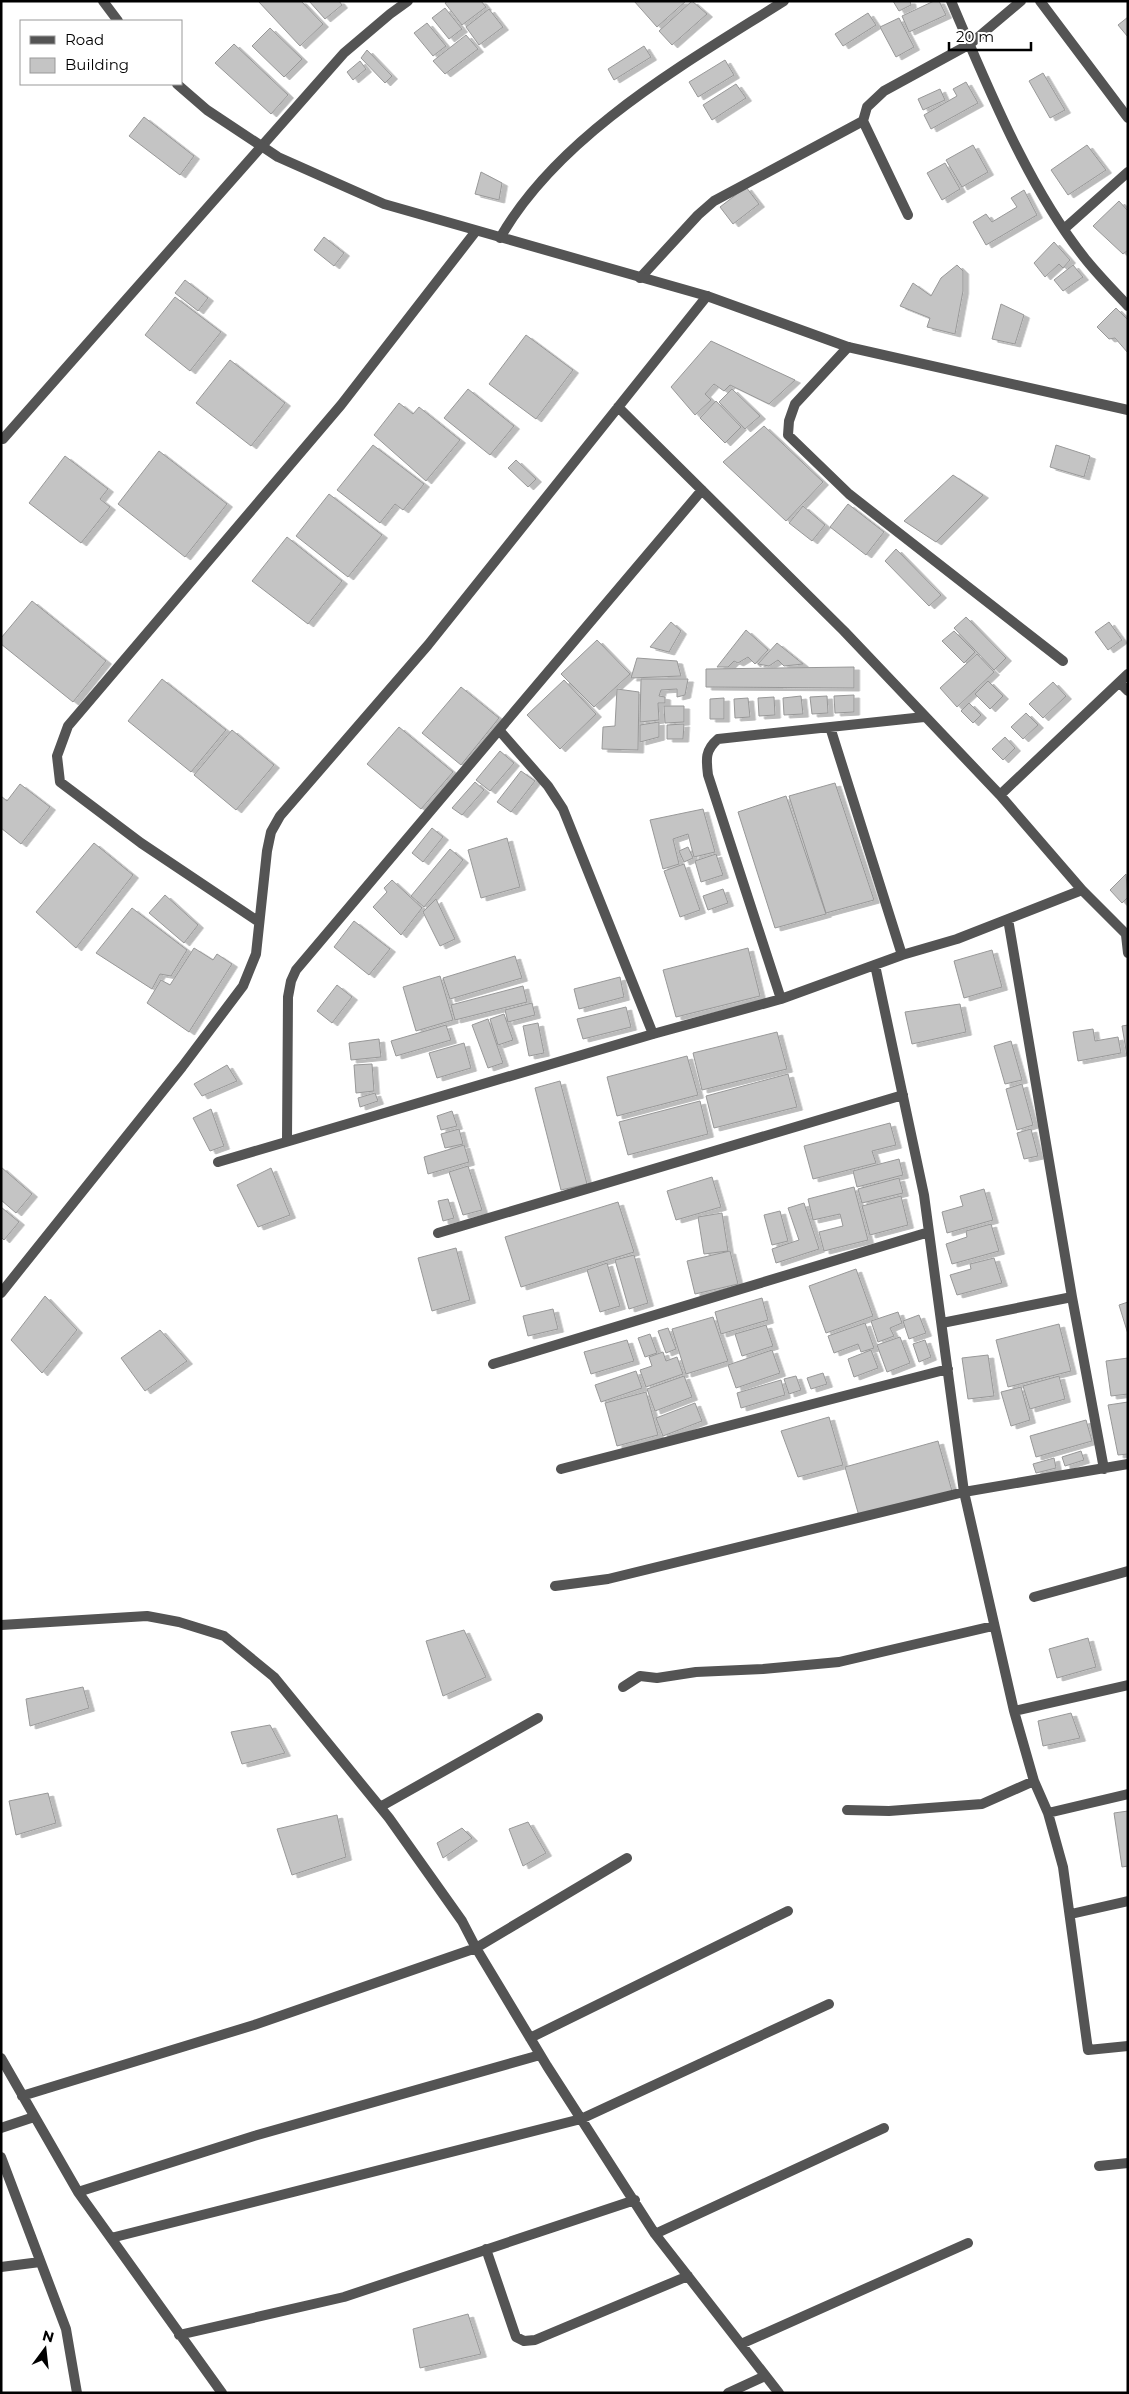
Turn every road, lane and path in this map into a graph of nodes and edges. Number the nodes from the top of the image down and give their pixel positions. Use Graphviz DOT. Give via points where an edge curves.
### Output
graph roads {
  1 [pos="103,1"];
  2 [pos="408,1"];
  3 [pos="784,1"];
  4 [pos="951,1"];
  5 [pos="1021,1"];
  6 [pos="1040,1"];
  7 [pos="117,20"];
  8 [pos="970,44"];
  9 [pos="177,85"];
  10 [pos="1128,118"];
  11 [pos="863,121"];
  12 [pos="263,147"];
  13 [pos="1128,172"];
  14 [pos="908,215"];
  15 [pos="1064,228"];
  16 [pos="476,231"];
  17 [pos="500,238"];
  18 [pos="640,278"];
  19 [pos="707,296"];
  20 [pos="1128,306"];
  21 [pos="848,347"];
  22 [pos="618,407"];
  23 [pos="1126,407"];
  24 [pos="3,440"];
  25 [pos="702,490"];
  26 [pos="1063,661"];
  27 [pos="1128,674"];
  28 [pos="1120,683"];
  29 [pos="1128,691"];
  30 [pos="924,718"];
  31 [pos="830,728"];
  32 [pos="499,730"];
  33 [pos="1000,795"];
  34 [pos="1082,890"];
  35 [pos="1008,919"];
  36 [pos="260,922"];
  37 [pos="1127,935"];
  38 [pos="1128,953"];
  39 [pos="902,955"];
  40 [pos="875,965"];
  41 [pos="781,999"];
  42 [pos="653,1034"];
  43 [pos="903,1095"];
  44 [pos="287,1141"];
  45 [pos="218,1162"];
  46 [pos="438,1232"];
  47 [pos="929,1232"];
  48 [pos="1,1293"];
  49 [pos="1072,1297"];
  50 [pos="942,1323"];
  51 [pos="493,1364"];
  52 [pos="948,1369"];
  53 [pos="1128,1464"];
  54 [pos="561,1469"];
  55 [pos="1104,1469"];
  56 [pos="964,1492"];
  57 [pos="1128,1571"];
  58 [pos="554,1586"];
  59 [pos="1034,1597"];
  60 [pos="1,1625"];
  61 [pos="993,1626"];
  62 [pos="1128,1685"];
  63 [pos="623,1687"];
  64 [pos="1014,1711"];
  65 [pos="538,1718"];
  66 [pos="1034,1781"];
  67 [pos="1128,1794"];
  68 [pos="380,1808"];
  69 [pos="847,1810"];
  70 [pos="1048,1813"];
  71 [pos="627,1858"];
  72 [pos="1128,1901"];
  73 [pos="788,1912"];
  74 [pos="1071,1914"];
  75 [pos="476,1948"];
  76 [pos="830,2004"];
  77 [pos="530,2038"];
  78 [pos="1128,2046"];
  79 [pos="540,2055"];
  80 [pos="1,2058"];
  81 [pos="22,2096"];
  82 [pos="34,2117"];
  83 [pos="581,2119"];
  84 [pos="1,2128"];
  85 [pos="884,2128"];
  86 [pos="1,2157"];
  87 [pos="1128,2163"];
  88 [pos="1099,2166"];
  89 [pos="78,2192"];
  90 [pos="635,2200"];
  91 [pos="656,2234"];
  92 [pos="111,2238"];
  93 [pos="968,2243"];
  94 [pos="486,2249"];
  95 [pos="40,2262"];
  96 [pos="1,2267"];
  97 [pos="688,2276"];
  98 [pos="179,2336"];
  99 [pos="741,2344"];
  100 [pos="764,2376"];
  101 [pos="77,2393"];
  102 [pos="222,2393"];
  103 [pos="728,2393"];
  104 [pos="779,2393"];
  1 -- 7 [label="street"];
  2 -- 12 [label="street" via="344,53"];
  3 -- 17 [label="street" via="664,79 572,149 515,212"];
  4 -- 8 [label="street"];
  5 -- 8 [label="street"];
  6 -- 10 [label="street"];
  8 -- 11 [label="street" via="884,91 867,107"];
  8 -- 15 [label="street" via="1033,177"];
  9 -- 12 [label="street" via="207,110"];
  11 -- 14 [label="street"];
  11 -- 18 [label="street" via="714,201"];
  12 -- 16 [label="street" via="278,157 377,201"];
  12 -- 24 [label="street"];
  13 -- 15 [label="street"];
  15 -- 20 [label="street" via="1086,261"];
  16 -- 17 [label="street"];
  16 -- 36 [label="street" via="341,405 68,726 57,756 60,782 141,843"];
  17 -- 18 [label="street"];
  18 -- 19 [label="street"];
  19 -- 21 [label="street"];
  19 -- 22 [label="street"];
  21 -- 23 [label="street"];
  21 -- 26 [label="street" via="796,404 789,421 788,435 849,494"];
  22 -- 25 [label="street"];
  22 -- 36 [label="street" via="428,645 280,816 271,832 267,851"];
  25 -- 30 [label="street" via="844,631"];
  25 -- 32 [label="street"];
  27 -- 28 [label="street"];
  28 -- 29 [label="street"];
  28 -- 33 [label="street"];
  30 -- 31 [label="street"];
  30 -- 33 [label="street"];
  31 -- 39 [label="street"];
  31 -- 41 [label="street" via="718,739 710,746 706,757 708,775"];
  32 -- 42 [label="street" via="548,786 562,809"];
  32 -- 44 [label="street" via="290,981"];
  33 -- 34 [label="street"];
  34 -- 35 [label="street"];
  34 -- 37 [label="street"];
  35 -- 39 [label="street" via="957,939"];
  35 -- 49 [label="street"];
  36 -- 48 [label="street" via="256,954 244,986"];
  37 -- 38 [label="street"];
  39 -- 40 [label="street"];
  40 -- 41 [label="street"];
  40 -- 43 [label="street"];
  41 -- 42 [label="street"];
  42 -- 44 [label="street"];
  43 -- 46 [label="street"];
  43 -- 47 [label="street"];
  44 -- 45 [label="street"];
  47 -- 50 [label="street"];
  47 -- 51 [label="street"];
  49 -- 50 [label="street"];
  49 -- 55 [label="street"];
  50 -- 52 [label="street"];
  52 -- 54 [label="street"];
  52 -- 56 [label="street"];
  53 -- 55 [label="street"];
  55 -- 56 [label="street"];
  56 -- 58 [label="street" via="608,1579"];
  56 -- 61 [label="street"];
  57 -- 59 [label="street"];
  60 -- 68 [label="street" via="147,1616 224,1636 274,1676"];
  61 -- 63 [label="street" via="839,1662 696,1672 657,1678 640,1676"];
  61 -- 64 [label="street"];
  62 -- 64 [label="street"];
  64 -- 66 [label="street"];
  65 -- 68 [label="street"];
  66 -- 69 [label="street" via="982,1804 890,1811"];
  66 -- 70 [label="street"];
  67 -- 70 [label="street"];
  68 -- 75 [label="street" via="462,1921"];
  70 -- 74 [label="street" via="1063,1867"];
  71 -- 75 [label="street"];
  72 -- 74 [label="street"];
  73 -- 77 [label="street"];
  74 -- 78 [label="street" via="1088,2050"];
  75 -- 77 [label="street"];
  75 -- 81 [label="street" via="254,2025"];
  76 -- 83 [label="street"];
  77 -- 79 [label="street"];
  79 -- 83 [label="street"];
  79 -- 89 [label="street" via="254,2136"];
  80 -- 81 [label="street"];
  81 -- 82 [label="street"];
  82 -- 84 [label="street"];
  82 -- 89 [label="street"];
  83 -- 90 [label="street"];
  83 -- 92 [label="street"];
  85 -- 91 [label="street"];
  86 -- 95 [label="street"];
  87 -- 88 [label="street"];
  89 -- 92 [label="street"];
  90 -- 91 [label="street"];
  90 -- 94 [label="street"];
  91 -- 97 [label="street"];
  92 -- 98 [label="street"];
  93 -- 99 [label="street"];
  94 -- 97 [label="street" via="516,2337 524,2342"];
  94 -- 98 [label="street" via="344,2297"];
  95 -- 96 [label="street"];
  95 -- 101 [label="street" via="66,2329"];
  97 -- 99 [label="street"];
  98 -- 102 [label="street"];
  99 -- 100 [label="street"];
  100 -- 103 [label="street"];
  100 -- 104 [label="street"];
}
